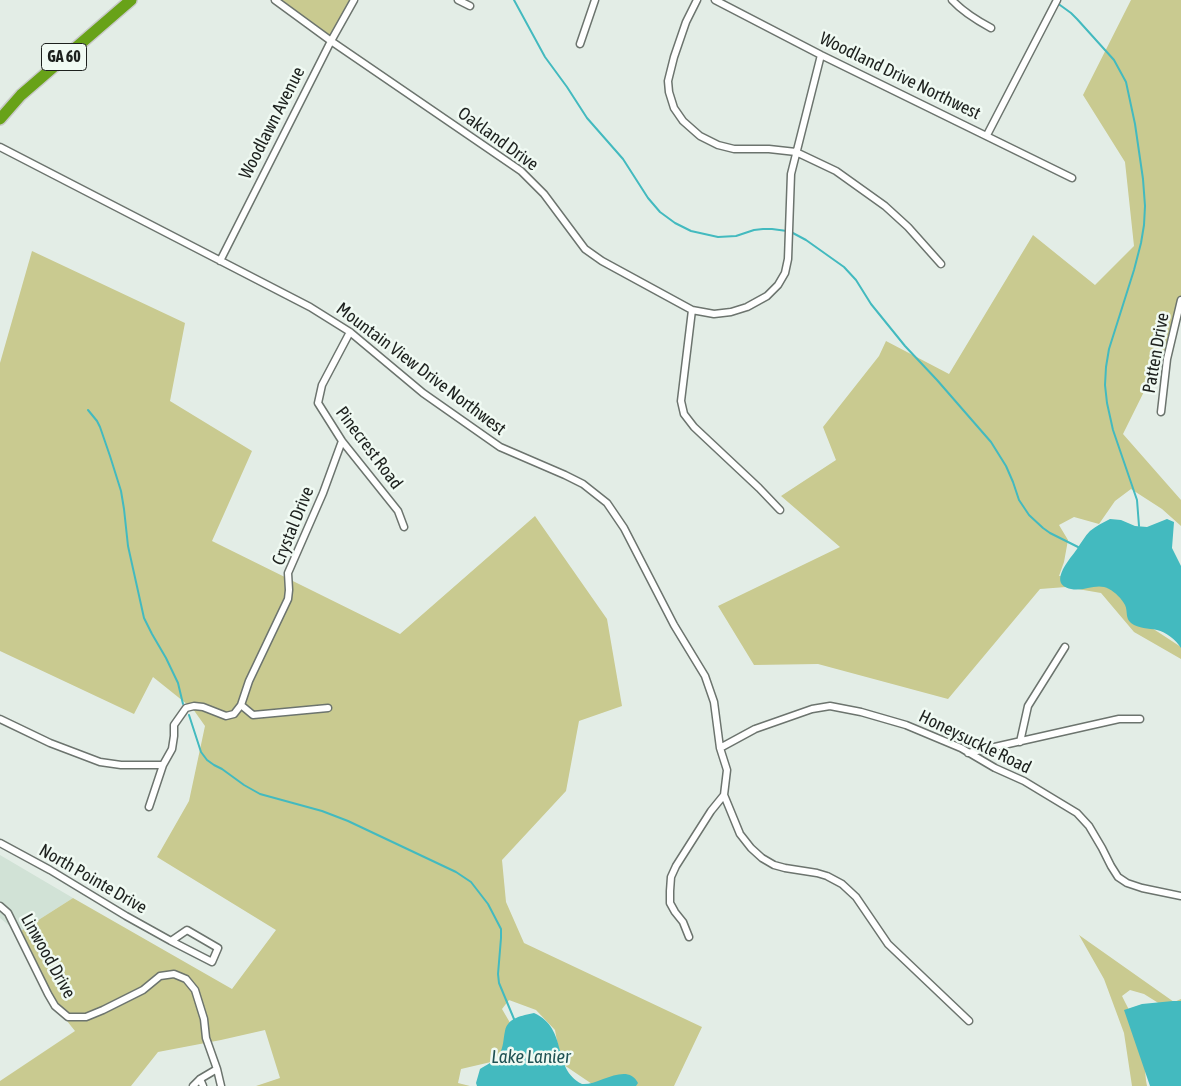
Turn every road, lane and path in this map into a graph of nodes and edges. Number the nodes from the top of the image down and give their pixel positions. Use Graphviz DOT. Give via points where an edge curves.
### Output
graph roads {
  1 [pos="131,0"];
  2 [pos="275,0"];
  3 [pos="354,0"];
  4 [pos="458,0"];
  5 [pos="595,0"];
  6 [pos="697,0"];
  7 [pos="715,0"];
  8 [pos="952,0"];
  9 [pos="1057,0"];
  10 [pos="470,6"];
  11 [pos="992,28"];
  12 [pos="331,41"];
  13 [pos="580,44"];
  14 [pos="821,55"];
  15 [pos="0,119"];
  16 [pos="987,135"];
  17 [pos="0,148"];
  18 [pos="796,152"];
  19 [pos="1072,178"];
  20 [pos="220,261"];
  21 [pos="941,264"];
  22 [pos="1181,300"];
  23 [pos="692,310"];
  24 [pos="350,332"];
  25 [pos="1161,412"];
  26 [pos="342,441"];
  27 [pos="780,510"];
  28 [pos="404,527"];
  29 [pos="1065,647"];
  30 [pos="241,705"];
  31 [pos="328,708"];
  32 [pos="0,719"];
  33 [pos="1140,719"];
  34 [pos="1020,742"];
  35 [pos="720,748"];
  36 [pos="968,753"];
  37 [pos="163,765"];
  38 [pos="724,795"];
  39 [pos="150,807"];
  40 [pos="0,843"];
  41 [pos="1181,896"];
  42 [pos="0,906"];
  43 [pos="689,937"];
  44 [pos="171,941"];
  45 [pos="970,1021"];
  46 [pos="217,1069"];
  47 [pos="200,1079"];
  48 [pos="193,1086"];
  49 [pos="203,1086"];
  50 [pos="221,1086"];
  1 -- 15 [label="highway, GA 60" via="21,95"];
  2 -- 12 [label="street, Oakland Drive"];
  3 -- 12 [label="street, Woodlawn Avenue"];
  4 -- 10 [label="street"];
  5 -- 13 [label="street"];
  6 -- 18 [label="street" via="686,22 668,81 674,108 700,136 718,145 734,149"];
  7 -- 14 [label="street, Woodland Drive Northwest"];
  8 -- 11 [label="street"];
  9 -- 16 [label="street"];
  12 -- 20 [label="street, Woodlawn Avenue"];
  12 -- 23 [label="street, Oakland Drive" via="521,170 544,194 585,249"];
  14 -- 16 [label="street, Woodland Drive Northwest"];
  14 -- 18 [label="street"];
  16 -- 19 [label="street, Woodland Drive Northwest"];
  17 -- 20 [label="street, Mountain View Drive Northwest"];
  18 -- 21 [label="street" via="836,170 885,206"];
  18 -- 23 [label="street" via="791,174 788,259 778,285 767,296 731,312 714,314"];
  20 -- 24 [label="street, Mountain View Drive Northwest" via="310,307"];
  22 -- 25 [label="street, Patten Drive" via="1167,359"];
  23 -- 27 [label="street" via="681,401 684,414"];
  24 -- 26 [label="street, Pinecrest Road" via="322,385 318,404"];
  24 -- 35 [label="street, Mountain View Drive Northwest" via="423,393 500,447 583,484 607,503 705,676 714,702"];
  26 -- 28 [label="street, Pinecrest Road" via="398,511"];
  26 -- 30 [label="street, Crystal Drive" via="288,573 288,599"];
  29 -- 34 [label="street" via="1028,706"];
  30 -- 31 [label="street" via="253,715"];
  30 -- 37 [label="street" via="234,714 226,716 203,707 186,708 174,725 172,749"];
  32 -- 37 [label="street" via="50,744 100,762"];
  33 -- 34 [label="street" via="1119,719"];
  34 -- 36 [label="street"];
  35 -- 36 [label="street, Honeysuckle Road" via="755,729 830,706 906,725"];
  35 -- 38 [label="street, Mountain View Drive Northwest" via="728,770"];
  36 -- 41 [label="street, Honeysuckle Road" via="1077,813 1089,826 1118,877 1142,888"];
  37 -- 39 [label="street"];
  38 -- 43 [label="street" via="676,866 672,877 670,903"];
  38 -- 45 [label="street" via="740,834 751,848 774,865 817,873 842,884 856,897 888,944"];
  40 -- 44 [label="street, North Pointe Drive"];
  42 -- 46 [label="street, Linwood Drive" via="8,913 55,1006 68,1017 86,1017 103,1010 142,990 160,976 174,974 186,979 195,990"];
  44 -- 44 [label="street, North Pointe Drive" via="212,962 218,948 187,930"];
  46 -- 47 [label="street"];
  46 -- 50 [label="street, Linwood Drive"];
  47 -- 48 [label="street"];
  47 -- 49 [label="street"];
}
